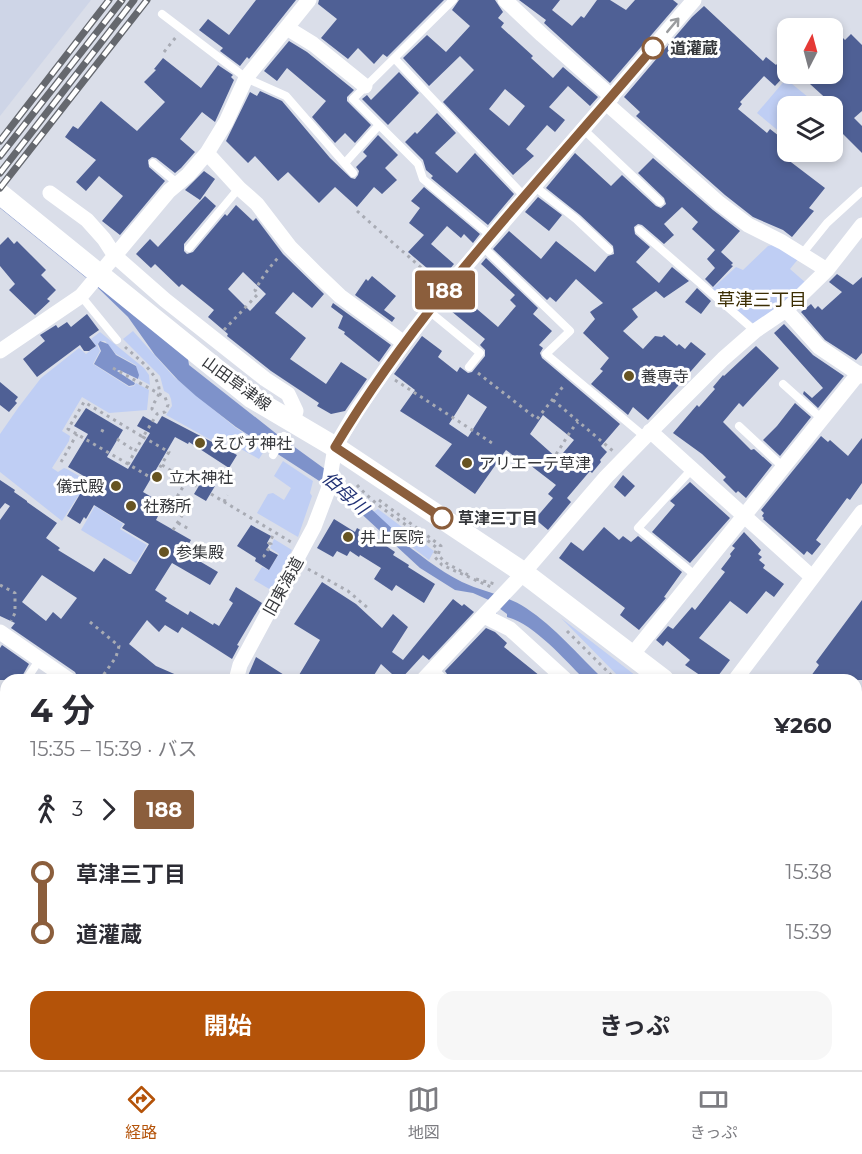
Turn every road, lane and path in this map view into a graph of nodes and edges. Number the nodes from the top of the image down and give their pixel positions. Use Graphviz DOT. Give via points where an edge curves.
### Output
graph roads {
  1 [pos="309,0"];
  2 [pos="453,0"];
  3 [pos="506,0"];
  4 [pos="694,0"];
  5 [pos="162,14"];
  6 [pos="286,28"];
  7 [pos="183,30"];
  8 [pos="164,52"];
  9 [pos="395,59"];
  10 [pos="246,78"];
  11 [pos="365,86"];
  12 [pos="609,100"];
  13 [pos="379,125"];
  14 [pos="584,129"];
  15 [pos="207,153"];
  16 [pos="153,163"];
  17 [pos="345,163"];
  18 [pos="353,173"];
  19 [pos="177,183"];
  20 [pos="239,188"];
  21 [pos="529,191"];
  22 [pos="862,191"];
  23 [pos="50,193"];
  24 [pos="0,194"];
  25 [pos="660,202"];
  26 [pos="357,211"];
  27 [pos="862,225"];
  28 [pos="639,231"];
  29 [pos="486,241"];
  30 [pos="290,247"];
  31 [pos="189,248"];
  32 [pos="609,250"];
  33 [pos="802,254"];
  34 [pos="115,256"];
  35 [pos="827,270"];
  36 [pos="446,289"];
  37 [pos="81,296"];
  38 [pos="786,310"];
  39 [pos="429,311"];
  40 [pos="755,331"];
  41 [pos="117,340"];
  42 [pos="215,340"];
  43 [pos="404,343"];
  44 [pos="0,351"];
  45 [pos="469,367"];
  46 [pos="113,368"];
  47 [pos="383,372"];
  48 [pos="860,375"];
  49 [pos="572,376"];
  50 [pos="783,384"];
  51 [pos="159,393"];
  52 [pos="553,400"];
  53 [pos="157,414"];
  54 [pos="822,419"];
  55 [pos="578,422"];
  56 [pos="739,426"];
  57 [pos="288,429"];
  58 [pos="77,434"];
  59 [pos="648,434"];
  60 [pos="143,437"];
  61 [pos="117,440"];
  62 [pos="492,443"];
  63 [pos="135,451"];
  64 [pos="273,454"];
  65 [pos="333,457"];
  66 [pos="623,459"];
  67 [pos="551,460"];
  68 [pos="61,462"];
  69 [pos="128,464"];
  70 [pos="162,465"];
  71 [pos="783,467"];
  72 [pos="692,468"];
  73 [pos="187,480"];
  74 [pos="198,487"];
  75 [pos="211,494"];
  76 [pos="227,495"];
  77 [pos="370,497"];
  78 [pos="224,502"];
  79 [pos="365,502"];
  80 [pos="862,512"];
  81 [pos="744,516"];
  82 [pos="178,523"];
  83 [pos="189,529"];
  84 [pos="173,530"];
  85 [pos="275,532"];
  86 [pos="300,555"];
  87 [pos="265,557"];
  88 [pos="696,576"];
  89 [pos="812,577"];
  90 [pos="514,584"];
  91 [pos="0,585"];
  92 [pos="369,609"];
  93 [pos="486,613"];
  94 [pos="90,622"];
  95 [pos="564,628"];
  96 [pos="2,633"];
  97 [pos="632,655"];
  98 [pos="40,659"];
  99 [pos="30,674"];
  100 [pos="61,674"];
  101 [pos="104,674"];
  102 [pos="238,674"];
  103 [pos="428,674"];
  104 [pos="560,674"];
  105 [pos="610,674"];
  106 [pos="656,674"];
  107 [pos="739,674"];
  1 -- 6 [label="street"];
  2 -- 9 [label="lane"];
  3 -- 12 [label="street"];
  12 -- 4 [label="street, one-way"];
  5 -- 7 [label="lane"];
  6 -- 10 [label="street"];
  6 -- 11 [label="street" via="313,44"];
  7 -- 8 [label="path"];
  7 -- 10 [label="lane"];
  9 -- 11 [label="lane"];
  9 -- 21 [label="lane" via="458,128"];
  10 -- 15 [label="street"];
  10 -- 17 [label="lane" via="286,96"];
  11 -- 13 [label="lane" via="353,99"];
  12 -- 14 [label="street"];
  12 -- 33 [label="street" via="726,209"];
  13 -- 17 [label="lane"];
  13 -- 29 [label="lane" via="418,164 423,179"];
  14 -- 21 [label="street"];
  14 -- 25 [label="lane"];
  15 -- 19 [label="street"];
  15 -- 20 [label="street"];
  16 -- 19 [label="lane"];
  17 -- 18 [label="lane"];
  19 -- 34 [label="street"];
  20 -- 30 [label="street"];
  20 -- 31 [label="lane"];
  21 -- 29 [label="street"];
  21 -- 32 [label="lane" via="576,219"];
  22 -- 33 [label="lane" via="827,223"];
  23 -- 34 [label="street" via="87,220"];
  24 -- 57 [label="main road, 山田草津線"];
  26 -- 36 [label="path"];
  27 -- 35 [label="street"];
  28 -- 40 [label="lane"];
  29 -- 36 [label="street"];
  29 -- 49 [label="lane" via="570,331 546,354"];
  30 -- 42 [label="path" via="270,265 255,290 258,294"];
  30 -- 43 [label="street" via="340,296"];
  33 -- 35 [label="street"];
  34 -- 37 [label="street"];
  34 -- 42 [label="street"];
  35 -- 38 [label="street"];
  36 -- 39 [label="street"];
  37 -- 41 [label="lane"];
  37 -- 44 [label="street"];
  38 -- 40 [label="street"];
  38 -- 48 [label="street" via="819,347"];
  39 -- 43 [label="street"];
  39 -- 45 [label="lane" via="480,353"];
  40 -- 59 [label="street"];
  41 -- 51 [label="path" via="149,368"];
  42 -- 57 [label="street" via="288,394 296,411"];
  43 -- 47 [label="street"];
  45 -- 52 [label="path" via="537,419"];
  46 -- 51 [label="path"];
  47 -- 62 [label="path"];
  47 -- 65 [label="street" via="357,410"];
  48 -- 54 [label="street"];
  49 -- 52 [label="path"];
  49 -- 59 [label="lane"];
  50 -- 54 [label="lane"];
  51 -- 53 [label="path" via="152,407"];
  51 -- 53 [label="path" via="168,405 165,412"];
  52 -- 55 [label="path"];
  53 -- 60 [label="path"];
  54 -- 71 [label="street"];
  55 -- 66 [label="path"];
  55 -- 67 [label="path"];
  56 -- 71 [label="lane"];
  57 -- 64 [label="lane"];
  57 -- 65 [label="main road, 山田草津線"];
  58 -- 60 [label="path" via="68,429 84,402"];
  58 -- 68 [label="path"];
  58 -- 69 [label="path"];
  59 -- 66 [label="street"];
  59 -- 72 [label="street"];
  60 -- 63 [label="path"];
  60 -- 70 [label="path" via="169,452"];
  61 -- 63 [label="path"];
  63 -- 69 [label="path"];
  65 -- 86 [label="street, 旧東海道" via="328,490"];
  65 -- 90 [label="main road, 山田草津線"];
  66 -- 90 [label="street"];
  69 -- 70 [label="path" via="153,479"];
  70 -- 73 [label="path"];
  71 -- 81 [label="street"];
  72 -- 81 [label="street"];
  72 -- 88 [label="lane" via="639,528"];
  73 -- 74 [label="path"];
  73 -- 82 [label="path" via="171,507 183,514"];
  75 -- 78 [label="path"];
  76 -- 78 [label="path"];
  77 -- 79 [label="path"];
  77 -- 90 [label="path" via="437,548 434,556 442,565 484,585 496,588"];
  77 -- 90 [label="path" via="355,479 441,546 438,555 446,563 477,580"];
  78 -- 85 [label="path"];
  80 -- 89 [label="street"];
  81 -- 88 [label="street"];
  81 -- 89 [label="street"];
  82 -- 83 [label="path"];
  82 -- 84 [label="path"];
  85 -- 86 [label="path"];
  85 -- 87 [label="path"];
  86 -- 92 [label="path"];
  86 -- 102 [label="street, 旧東海道"];
  88 -- 97 [label="street"];
  89 -- 107 [label="street"];
  90 -- 93 [label="street"];
  90 -- 97 [label="main road, 山田草津線"];
  91 -- 96 [label="path" via="15,593 15,613"];
  93 -- 103 [label="street"];
  93 -- 104 [label="street" via="510,628"];
  94 -- 101 [label="path" via="119,646"];
  95 -- 105 [label="path"];
  96 -- 98 [label="street"];
  97 -- 106 [label="main road, 山田草津線"];
  98 -- 99 [label="lane"];
  98 -- 100 [label="street"];
}
